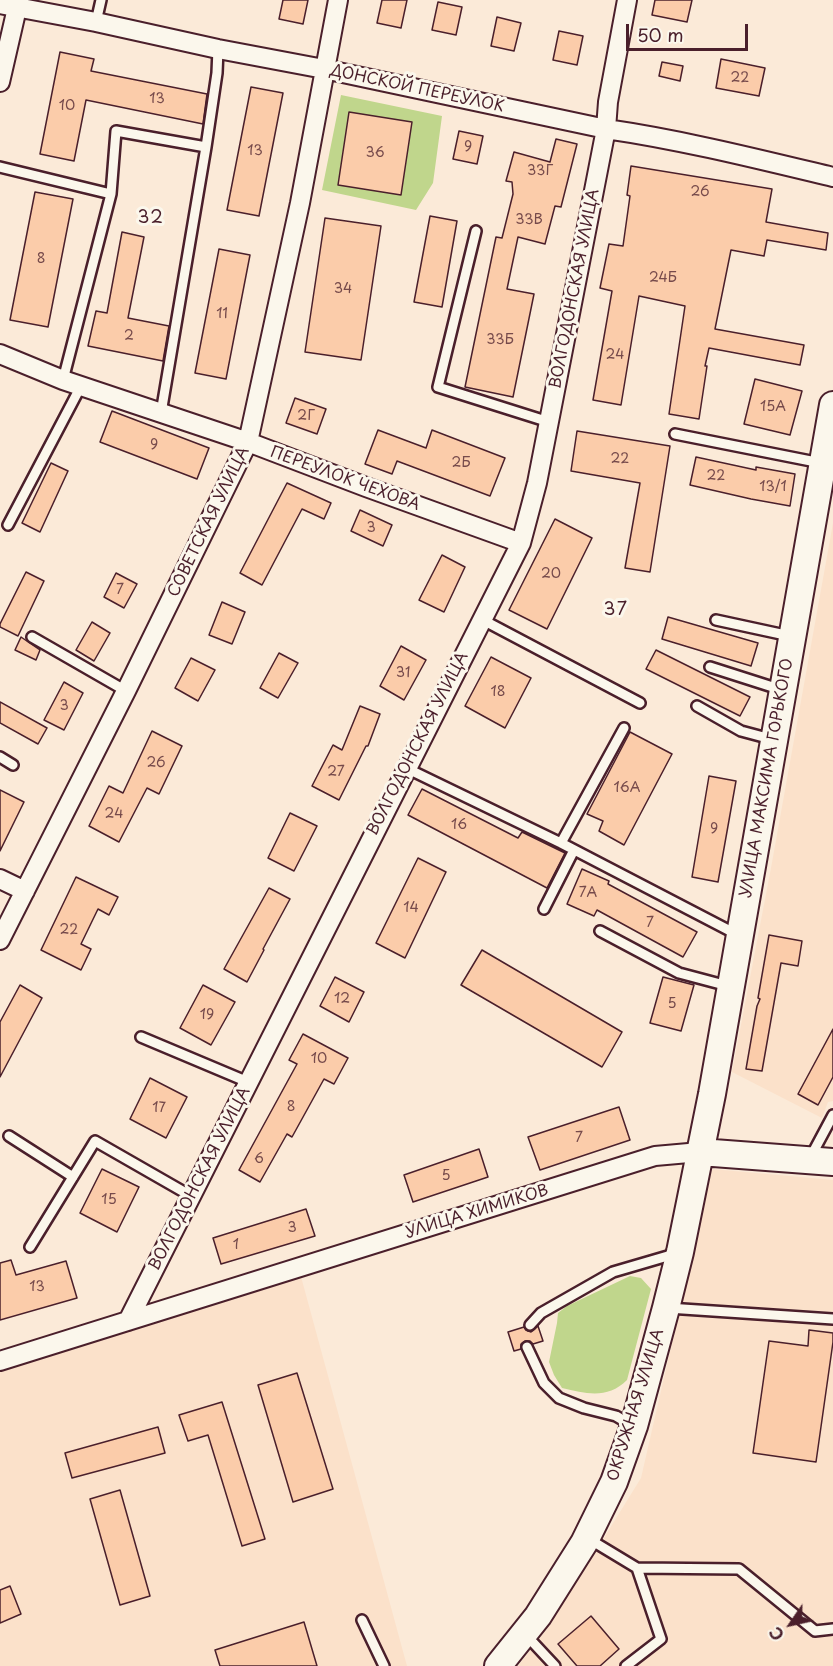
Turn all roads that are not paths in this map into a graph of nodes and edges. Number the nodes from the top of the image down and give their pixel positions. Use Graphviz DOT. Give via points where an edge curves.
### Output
graph roads {
  1 [pos="100,0"];
  2 [pos="339,0"];
  3 [pos="627,0"];
  4 [pos="9,6"];
  5 [pos="96,22"];
  6 [pos="218,49"];
  7 [pos="324,69"];
  8 [pos="0,82"];
  9 [pos="606,129"];
  10 [pos="206,147"];
  11 [pos="0,167"];
  12 [pos="833,177"];
  13 [pos="111,194"];
  14 [pos="476,231"];
  15 [pos="0,354"];
  16 [pos="63,380"];
  17 [pos="81,386"];
  18 [pos="833,405"];
  19 [pos="161,413"];
  20 [pos="549,422"];
  21 [pos="675,434"];
  22 [pos="248,442"];
  23 [pos="823,463"];
  24 [pos="8,525"];
  25 [pos="521,543"];
  26 [pos="481,619"];
  27 [pos="716,620"];
  28 [pos="32,637"];
  29 [pos="793,637"];
  30 [pos="710,668"];
  31 [pos="783,690"];
  32 [pos="126,691"];
  33 [pos="640,703"];
  34 [pos="698,706"];
  35 [pos="624,728"];
  36 [pos="774,739"];
  37 [pos="0,757"];
  38 [pos="13,765"];
  39 [pos="406,768"];
  40 [pos="561,843"];
  41 [pos="574,850"];
  42 [pos="0,879"];
  43 [pos="25,891"];
  44 [pos="544,909"];
  45 [pos="600,931"];
  46 [pos="740,936"];
  47 [pos="0,940"];
  48 [pos="731,986"];
  49 [pos="141,1037"];
  50 [pos="248,1082"];
  51 [pos="833,1115"];
  52 [pos="9,1136"];
  53 [pos="700,1152"];
  54 [pos="821,1161"];
  55 [pos="73,1177"];
  56 [pos="191,1196"];
  57 [pos="30,1247"];
  58 [pos="680,1252"];
  59 [pos="666,1308"];
  60 [pos="833,1319"];
  61 [pos="128,1321"];
  62 [pos="530,1325"];
  63 [pos="527,1347"];
  64 [pos="0,1361"];
  65 [pos="634,1426"];
  66 [pos="587,1538"];
  67 [pos="637,1568"];
  68 [pos="362,1620"];
  69 [pos="833,1629"];
  70 [pos="524,1634"];
  71 [pos="384,1666"];
  72 [pos="498,1666"];
  73 [pos="555,1666"];
  74 [pos="626,1666"];
  1 -- 5 [label="lane"];
  2 -- 7 [label="street, СОВЕТСКАЯ УЛИЦА"];
  3 -- 9 [label="street, ВОЛГОДОНСКАЯ УЛИЦА"];
  4 -- 5 [label="street, ДОНСКОЙ ПЕРЕУЛОК"];
  4 -- 8 [label="street"];
  5 -- 6 [label="street, ДОНСКОЙ ПЕРЕУЛОК"];
  6 -- 7 [label="street, ДОНСКОЙ ПЕРЕУЛОК"];
  6 -- 10 [label="lane"];
  7 -- 9 [label="street, ДОНСКОЙ ПЕРЕУЛОК"];
  7 -- 22 [label="street, СОВЕТСКАЯ УЛИЦА" via="300,203"];
  9 -- 12 [label="street, ДОНСКОЙ ПЕРЕУЛОК"];
  9 -- 20 [label="street, ВОЛГОДОНСКАЯ УЛИЦА"];
  10 -- 13 [label="lane" via="116,131"];
  10 -- 19 [label="lane"];
  11 -- 13 [label="lane"];
  13 -- 16 [label="lane"];
  14 -- 20 [label="lane" via="438,387"];
  15 -- 16 [label="street, ПЕРЕУЛОК ЧЕХОВА"];
  16 -- 17 [label="street, ПЕРЕУЛОК ЧЕХОВА"];
  17 -- 19 [label="street, ПЕРЕУЛОК ЧЕХОВА"];
  17 -- 24 [label="lane"];
  18 -- 23 [label="street, УЛИЦА МАКСИМА ГОРЬКОГО"];
  19 -- 22 [label="street, ПЕРЕУЛОК ЧЕХОВА"];
  20 -- 25 [label="street, ВОЛГОДОНСКАЯ УЛИЦА"];
  21 -- 23 [label="lane"];
  22 -- 25 [label="street, ПЕРЕУЛОК ЧЕХОВА"];
  22 -- 32 [label="street, СОВЕТСКАЯ УЛИЦА"];
  23 -- 29 [label="street, УЛИЦА МАКСИМА ГОРЬКОГО"];
  25 -- 26 [label="street, ВОЛГОДОНСКАЯ УЛИЦА"];
  26 -- 33 [label="lane"];
  26 -- 39 [label="street, ВОЛГОДОНСКАЯ УЛИЦА"];
  27 -- 29 [label="lane"];
  28 -- 32 [label="lane"];
  29 -- 31 [label="street, УЛИЦА МАКСИМА ГОРЬКОГО"];
  30 -- 31 [label="lane"];
  31 -- 36 [label="street, УЛИЦА МАКСИМА ГОРЬКОГО"];
  32 -- 43 [label="street, СОВЕТСКАЯ УЛИЦА"];
  34 -- 36 [label="lane" via="741,731"];
  35 -- 40 [label="lane"];
  36 -- 46 [label="street, УЛИЦА МАКСИМА ГОРЬКОГО"];
  37 -- 38 [label="lane"];
  39 -- 40 [label="lane"];
  39 -- 50 [label="street, ВОЛГОДОНСКАЯ УЛИЦА"];
  40 -- 41 [label="lane"];
  41 -- 44 [label="lane"];
  41 -- 46 [label="lane"];
  42 -- 43 [label="street"];
  43 -- 47 [label="street, СОВЕТСКАЯ УЛИЦА"];
  45 -- 48 [label="lane" via="679,973"];
  46 -- 48 [label="street, УЛИЦА МАКСИМА ГОРЬКОГО"];
  48 -- 53 [label="street, УЛИЦА МАКСИМА ГОРЬКОГО"];
  49 -- 50 [label="lane"];
  50 -- 56 [label="street, ВОЛГОДОНСКАЯ УЛИЦА"];
  51 -- 54 [label="lane"];
  52 -- 55 [label="lane"];
  53 -- 54 [label="street, УЛИЦА ХИМИКОВ"];
  53 -- 58 [label="street, ОКРУЖНАЯ УЛИЦА"];
  53 -- 61 [label="street, УЛИЦА ХИМИКОВ" via="655,1156"];
  55 -- 56 [label="lane" via="95,1141"];
  55 -- 57 [label="lane"];
  56 -- 61 [label="street, ВОЛГОДОНСКАЯ УЛИЦА"];
  58 -- 59 [label="street, ОКРУЖНАЯ УЛИЦА"];
  58 -- 62 [label="lane" via="614,1272 541,1313"];
  59 -- 60 [label="lane"];
  59 -- 65 [label="street, ОКРУЖНАЯ УЛИЦА"];
  61 -- 64 [label="street"];
  63 -- 65 [label="lane" via="544,1383 559,1398 616,1416"];
  65 -- 66 [label="street, ОКРУЖНАЯ УЛИЦА" via="614,1482"];
  66 -- 67 [label="lane"];
  66 -- 70 [label="street, ОКРУЖНАЯ УЛИЦА"];
  67 -- 69 [label="lane" via="740,1569 814,1631"];
  67 -- 74 [label="lane" via="661,1639"];
  68 -- 71 [label="lane"];
  70 -- 72 [label="street, ОКРУЖНАЯ УЛИЦА"];
  70 -- 73 [label="lane"];
}
